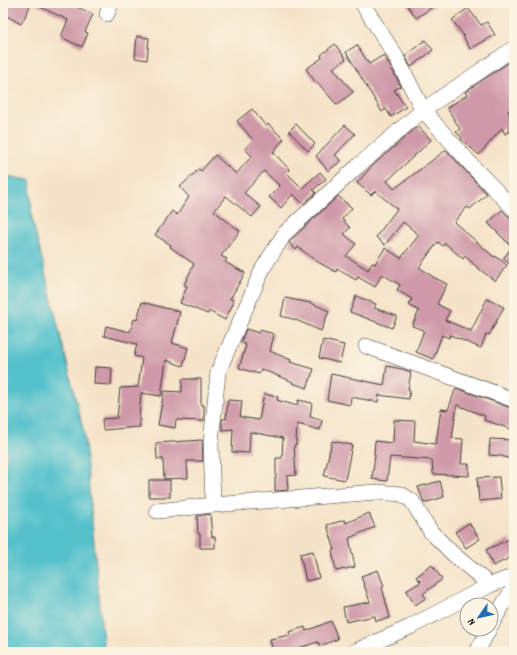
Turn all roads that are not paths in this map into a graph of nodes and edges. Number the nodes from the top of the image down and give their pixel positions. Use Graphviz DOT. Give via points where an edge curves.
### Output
graph roads {
  1 [pos="362,3"];
  2 [pos="514,48"];
  3 [pos="423,110"];
  4 [pos="514,209"];
  5 [pos="366,346"];
  6 [pos="514,400"];
  7 [pos="213,505"];
  8 [pos="157,510"];
  9 [pos="514,576"];
  10 [pos="490,585"];
  11 [pos="514,588"];
  12 [pos="499,611"];
  13 [pos="485,637"];
  14 [pos="353,652"];
  15 [pos="477,652"];
  1 -- 3 [label="street" via="395,55"];
  2 -- 3 [label="street"];
  3 -- 4 [label="street"];
  3 -- 7 [label="street" via="285,233 263,268 218,372 211,443"];
  5 -- 6 [label="street"];
  7 -- 8 [label="street"];
  7 -- 10 [label="street" via="377,492 401,494 412,501 431,532"];
  9 -- 10 [label="street"];
  10 -- 14 [label="street" via="410,627"];
  11 -- 12 [label="street"];
  13 -- 15 [label="street"];
}
